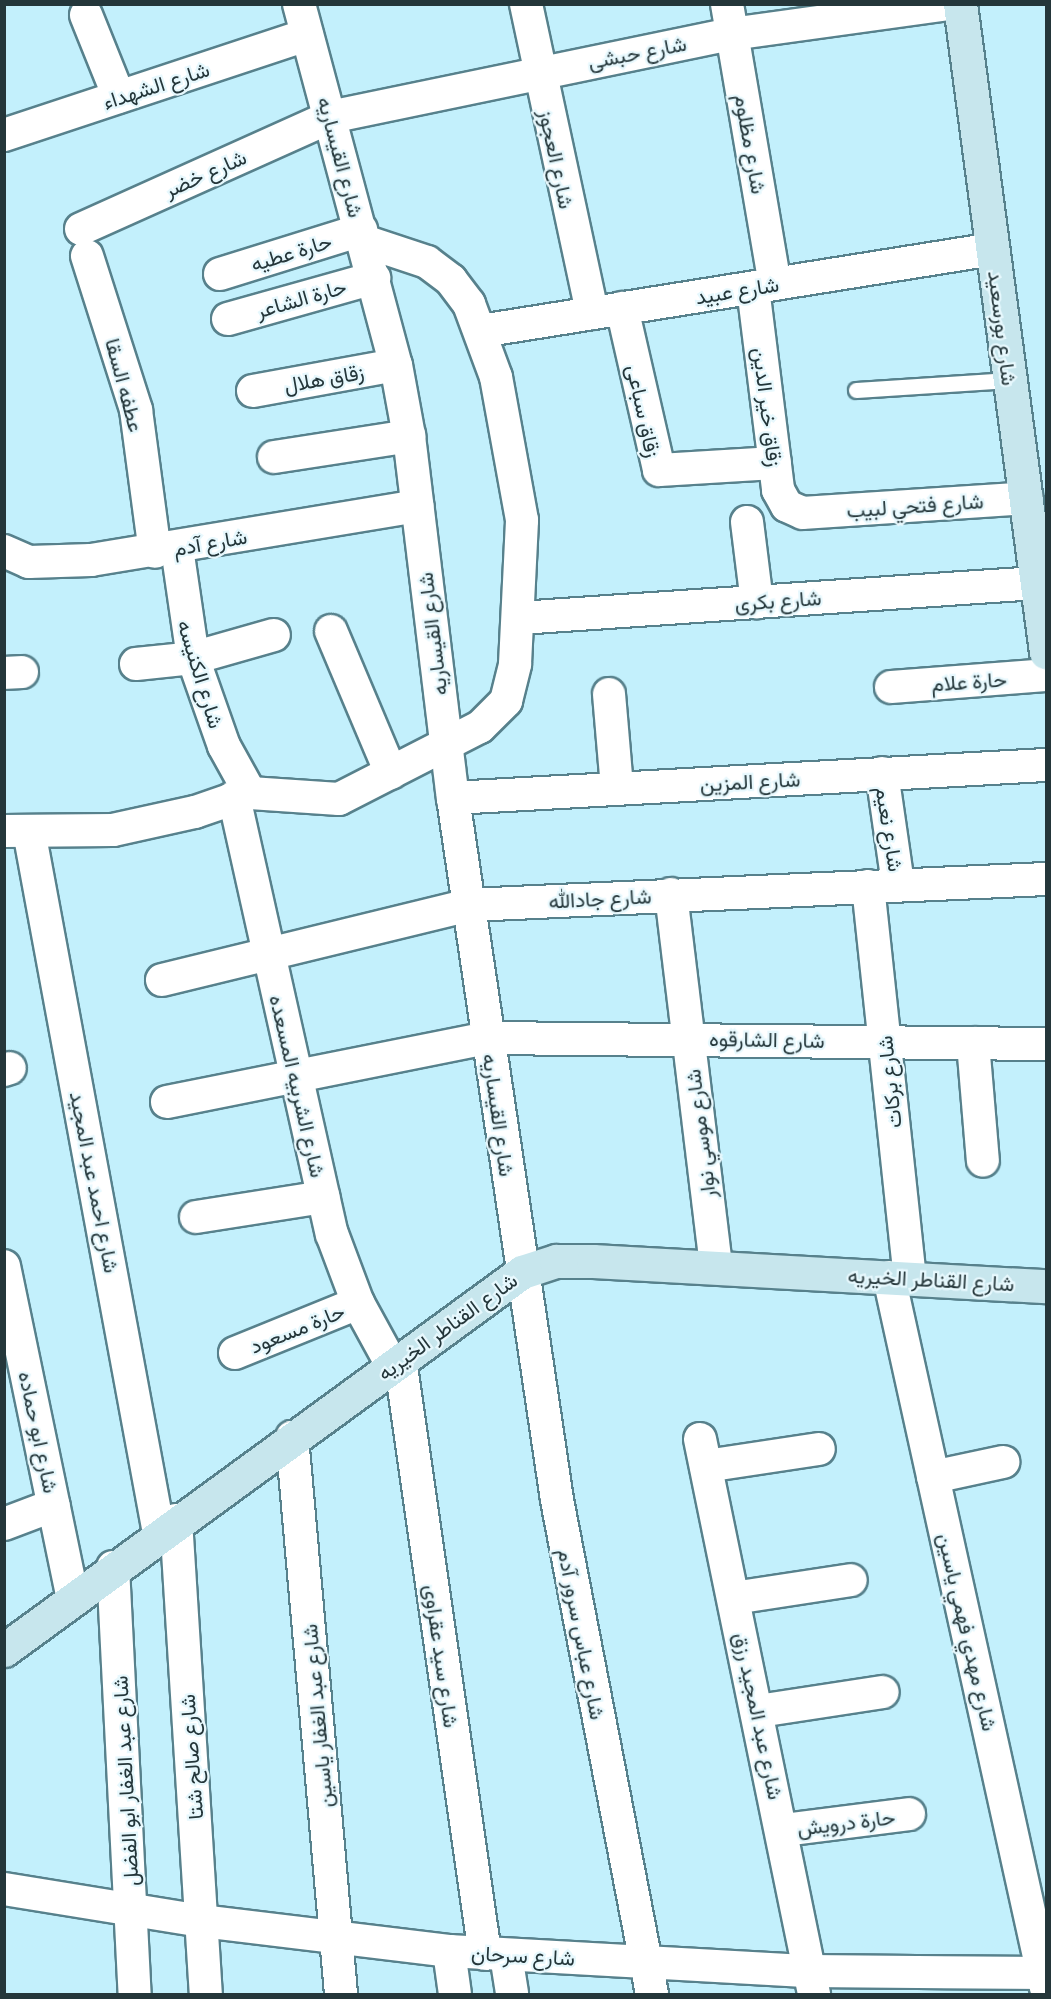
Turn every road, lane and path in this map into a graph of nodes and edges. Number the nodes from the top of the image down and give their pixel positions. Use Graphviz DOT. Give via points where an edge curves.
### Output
graph roads {
  1 [pos="299,4"];
  2 [pos="526,4"];
  3 [pos="948,4"];
  4 [pos="960,4"];
  5 [pos="86,15"];
  6 [pos="729,19"];
  7 [pos="307,35"];
  8 [pos="539,70"];
  9 [pos="119,98"];
  10 [pos="330,117"];
  11 [pos="4,135"];
  12 [pos="363,236"];
  13 [pos="84,242"];
  14 [pos="993,249"];
  15 [pos="220,274"];
  16 [pos="374,278"];
  17 [pos="764,286"];
  18 [pos="607,311"];
  19 [pos="228,319"];
  20 [pos="481,331"];
  21 [pos="396,365"];
  22 [pos="1010,380"];
  23 [pos="856,390"];
  24 [pos="253,391"];
  25 [pos="409,436"];
  26 [pos="274,457"];
  27 [pos="775,462"];
  28 [pos="1026,498"];
  29 [pos="418,506"];
  30 [pos="803,513"];
  31 [pos="747,522"];
  32 [pos="166,550"];
  33 [pos="4,551"];
  34 [pos="1037,583"];
  35 [pos="757,602"];
  36 [pos="519,618"];
  37 [pos="331,631"];
  38 [pos="274,635"];
  39 [pos="1047,652"];
  40 [pos="193,658"];
  41 [pos="136,664"];
  42 [pos="1047,675"];
  43 [pos="891,687"];
  44 [pos="609,694"];
  45 [pos="446,745"];
  46 [pos="1047,765"];
  47 [pos="391,773"];
  48 [pos="882,773"];
  49 [pos="617,788"];
  50 [pos="242,795"];
  51 [pos="453,798"];
  52 [pos="17,831"];
  53 [pos="1047,879"];
  54 [pos="883,885"];
  55 [pos="671,894"];
  56 [pos="469,905"];
  57 [pos="269,954"];
  58 [pos="162,980"];
  59 [pos="488,1038"];
  60 [pos="688,1038"];
  61 [pos="885,1041"];
  62 [pos="973,1043"];
  63 [pos="1047,1044"];
  64 [pos="296,1075"];
  65 [pos="167,1102"];
  66 [pos="983,1161"];
  67 [pos="323,1197"];
  68 [pos="196,1216"];
  69 [pos="4,1266"];
  70 [pos="716,1266"];
  71 [pos="522,1272"];
  72 [pos="900,1277"];
  73 [pos="1047,1286"];
  74 [pos="358,1303"];
  75 [pos="235,1353"];
  76 [pos="396,1362"];
  77 [pos="292,1437"];
  78 [pos="819,1449"];
  79 [pos="1003,1462"];
  80 [pos="933,1478"];
  81 [pos="54,1505"];
  82 [pos="4,1524"];
  83 [pos="168,1526"];
  84 [pos="113,1567"];
  85 [pos="851,1580"];
  86 [pos="73,1598"];
  87 [pos="734,1598"];
  88 [pos="4,1650"];
  89 [pos="883,1692"];
  90 [pos="759,1711"];
  91 [pos="909,1814"];
  92 [pos="783,1830"];
  93 [pos="4,1889"];
  94 [pos="130,1910"];
  95 [pos="202,1921"];
  96 [pos="336,1938"];
  97 [pos="449,1951"];
  98 [pos="495,1954"];
  99 [pos="646,1963"];
  100 [pos="1046,1978"];
  101 [pos="812,1983"];
  102 [pos="942,1984"];
  103 [pos="135,1995"];
  104 [pos="206,1995"];
  105 [pos="341,1995"];
  106 [pos="455,1995"];
  107 [pos="512,1995"];
  108 [pos="652,1995"];
  1 -- 7 [label="street, شارع القيساريه"];
  2 -- 8 [label="street, شارع العجوز"];
  3 -- 6 [label="street, شارع حبشى"];
  4 -- 14 [label="main road, شارع بورسعيد"];
  5 -- 9 [label="street"];
  6 -- 8 [label="street, شارع حبشى"];
  6 -- 17 [label="street, شارع مظلوم"];
  7 -- 9 [label="street, شارع الشهداء"];
  7 -- 10 [label="street, شارع القيساريه"];
  8 -- 10 [label="street, شارع حبشى"];
  8 -- 18 [label="street, شارع العجوز"];
  9 -- 11 [label="street, شارع الشهداء"];
  10 -- 12 [label="street, شارع القيساريه"];
  10 -- 13 [label="street, شارع خضر"];
  12 -- 15 [label="street, حارة عطيه"];
  12 -- 16 [label="street, شارع القيساريه"];
  12 -- 20 [label="street" via="443,274 469,304"];
  13 -- 32 [label="street, عطفه السقا" via="136,410"];
  14 -- 17 [label="street, شارع عبيد"];
  14 -- 22 [label="main road, شارع بورسعيد"];
  16 -- 19 [label="street, حارة الشاعر"];
  16 -- 21 [label="street, شارع القيساريه"];
  17 -- 18 [label="street, شارع عبيد"];
  17 -- 27 [label="street, زقاق خير الدين"];
  18 -- 20 [label="street, شارع عبيد"];
  18 -- 27 [label="street, زقاق سباعى" via="659,470"];
  20 -- 36 [label="street" via="517,472"];
  21 -- 24 [label="street, زقاق هلال"];
  21 -- 25 [label="street, شارع القيساريه"];
  22 -- 23 [label="lane"];
  22 -- 28 [label="main road, شارع بورسعيد"];
  25 -- 26 [label="street"];
  25 -- 29 [label="street, شارع القيساريه"];
  27 -- 30 [label="street, زقاق خير الدين" via="781,499"];
  28 -- 30 [label="street, شارع فتحي لبيب"];
  28 -- 34 [label="main road, شارع بورسعيد"];
  29 -- 32 [label="street, شارع آدم"];
  29 -- 45 [label="street, شارع القيساريه"];
  31 -- 35 [label="street"];
  32 -- 33 [label="street, شارع آدم" via="60,564 29,562"];
  32 -- 40 [label="street, شارع الكنيسه"];
  34 -- 35 [label="street, شارع بكرى"];
  34 -- 39 [label="main road, شارع بورسعيد"];
  35 -- 36 [label="street, شارع بكرى"];
  36 -- 45 [label="street" via="506,700 495,716"];
  37 -- 47 [label="street"];
  38 -- 40 [label="street"];
  40 -- 41 [label="street"];
  40 -- 50 [label="street, شارع الكنيسه"];
  42 -- 43 [label="street, حارة علام"];
  44 -- 49 [label="street"];
  45 -- 47 [label="street"];
  45 -- 51 [label="street, شارع القيساريه"];
  46 -- 48 [label="street, شارع المزين"];
  47 -- 50 [label="street" via="339,799"];
  48 -- 49 [label="street, شارع المزين"];
  48 -- 54 [label="street, شارع نعيم"];
  49 -- 51 [label="street, شارع المزين"];
  50 -- 52 [label="street" via="123,828"];
  50 -- 57 [label="street, شارع الشربيه المسعده"];
  51 -- 56 [label="street, شارع القيساريه"];
  52 -- 83 [label="street, شارع احمد عبد المجيد"];
  53 -- 54 [label="street, شارع جادالله"];
  54 -- 55 [label="street, شارع جادالله"];
  54 -- 61 [label="street, شارع بركات"];
  55 -- 56 [label="street, شارع جادالله"];
  55 -- 60 [label="street, شارع موسي نوار"];
  56 -- 57 [label="street, شارع جادالله"];
  56 -- 59 [label="street, شارع القيساريه"];
  57 -- 58 [label="street, شارع جادالله"];
  57 -- 64 [label="street, شارع الشربيه المسعده"];
  59 -- 60 [label="street, شارع الشارقوه"];
  59 -- 64 [label="street, شارع الشارقوه"];
  59 -- 71 [label="street, شارع القيساريه"];
  60 -- 61 [label="street, شارع الشارقوه"];
  60 -- 70 [label="street, شارع موسي نوار"];
  61 -- 62 [label="street, شارع الشارقوه"];
  61 -- 72 [label="street, شارع بركات"];
  62 -- 63 [label="street, شارع الشارقوه"];
  62 -- 66 [label="street"];
  64 -- 65 [label="street, شارع الشارقوه"];
  64 -- 67 [label="street, شارع الشربيه المسعده"];
  67 -- 68 [label="street"];
  67 -- 74 [label="street, شارع الشربيه المسعده"];
  69 -- 81 [label="street, شارع ابو حماده"];
  70 -- 71 [label="main road, شارع القناطر الخيريه" via="556,1261"];
  70 -- 72 [label="main road, شارع القناطر الخيريه"];
  71 -- 76 [label="main road, شارع القناطر الخيريه"];
  71 -- 99 [label="street, شارع عباس سرور آدم" via="557,1500"];
  72 -- 73 [label="main road, شارع القناطر الخيريه"];
  72 -- 80 [label="street, شارع مهدي فهمي ياسين"];
  74 -- 75 [label="street, حارة مسعود"];
  74 -- 76 [label="street, شارع الشربيه المسعده"];
  76 -- 77 [label="main road, شارع القناطر الخيريه"];
  76 -- 98 [label="street, شارع سيد عقراوى"];
  77 -- 83 [label="main road, شارع القناطر الخيريه"];
  77 -- 96 [label="street, شارع عبد الغفار ياسين"];
  78 -- 87 [label="street, شارع عبد المجيد رزق" via="703,1452"];
  79 -- 80 [label="street"];
  80 -- 100 [label="street, شارع مهدي فهمي ياسين"];
  81 -- 82 [label="street"];
  81 -- 86 [label="street, شارع ابو حماده"];
  83 -- 84 [label="main road, شارع القناطر الخيريه"];
  83 -- 95 [label="street, شارع صالح شتا"];
  84 -- 86 [label="main road, شارع القناطر الخيريه"];
  84 -- 94 [label="street, شارع عبد الغفار ابو الفضل"];
  85 -- 87 [label="street"];
  86 -- 88 [label="main road, شارع القناطر الخيريه"];
  87 -- 90 [label="street, شارع عبد المجيد رزق"];
  89 -- 90 [label="street"];
  90 -- 92 [label="street, شارع عبد المجيد رزق"];
  91 -- 92 [label="street, حارة درويش"];
  92 -- 101 [label="street, شارع عبد المجيد رزق"];
  93 -- 94 [label="street, شارع سرحان"];
  94 -- 95 [label="street, شارع سرحان"];
  94 -- 103 [label="street, شارع عبد الغفار ابو الفضل"];
  95 -- 96 [label="street, شارع سرحان"];
  95 -- 104 [label="street, شارع صالح شتا"];
  96 -- 97 [label="street, شارع سرحان"];
  96 -- 105 [label="street, شارع عبد الغفار ياسين"];
  97 -- 98 [label="street, شارع سرحان"];
  97 -- 106 [label="street"];
  98 -- 99 [label="street, شارع سرحان"];
  98 -- 107 [label="street, شارع سيد عقراوى"];
  99 -- 101 [label="street, شارع سرحان"];
  99 -- 108 [label="street, شارع عباس سرور آدم"];
  100 -- 102 [label="street, شارع سرحان"];
  101 -- 102 [label="street, شارع سرحان"];
}
